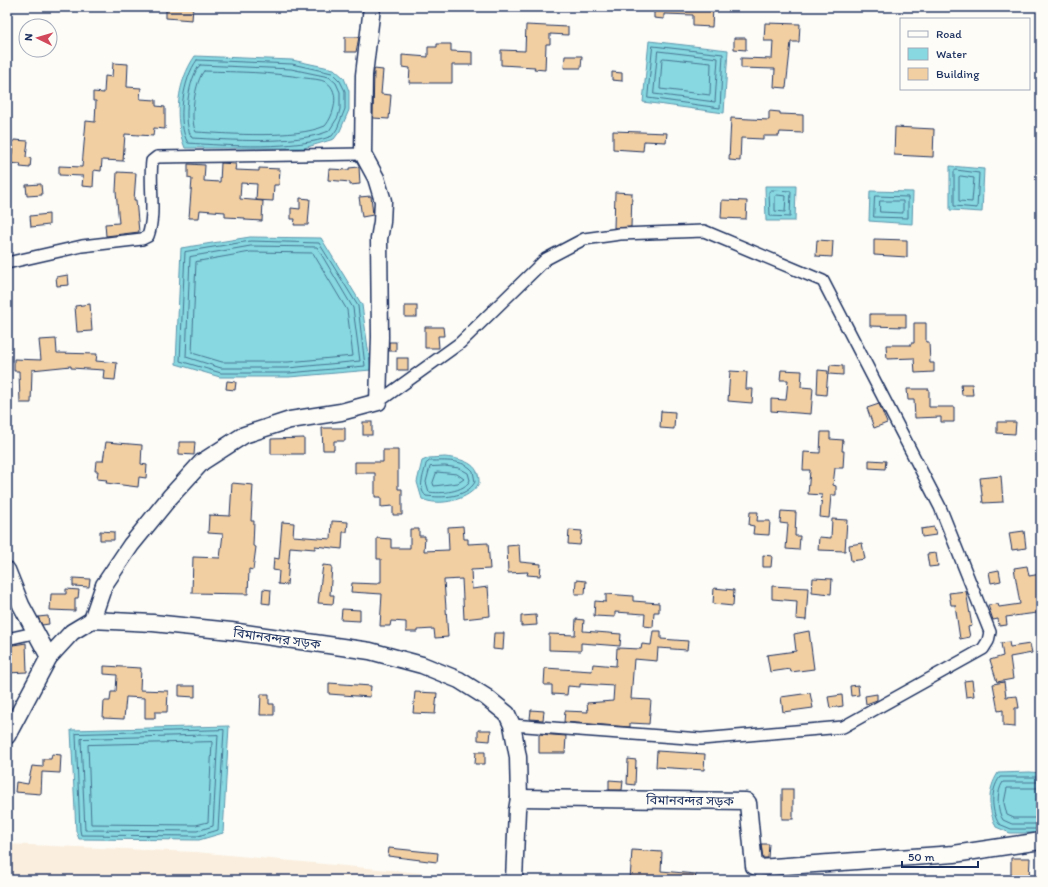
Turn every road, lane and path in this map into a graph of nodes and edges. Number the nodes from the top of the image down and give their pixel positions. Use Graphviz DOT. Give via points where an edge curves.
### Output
graph roads {
  1 [pos="372,7"];
  2 [pos="363,154"];
  3 [pos="7,263"];
  4 [pos="378,402"];
  5 [pos="7,570"];
  6 [pos="92,620"];
  7 [pos="34,632"];
  8 [pos="7,639"];
  9 [pos="49,657"];
  10 [pos="512,725"];
  11 [pos="7,736"];
  12 [pos="520,798"];
  13 [pos="1041,841"];
  14 [pos="514,880"];
  1 -- 2 [label="main road" via="364,75"];
  2 -- 3 [label="street" via="157,157 152,161 151,226 148,236 142,239 82,246"];
  2 -- 4 [label="main road" via="376,178 382,201 382,222 378,239"];
  4 -- 6 [label="main road" via="341,412 290,420 244,435 202,462 170,498 104,585"];
  4 -- 10 [label="street" via="460,343 546,259 559,252 584,239 620,234 704,231 823,281 940,507 990,632 988,641 982,649 843,727 701,738"];
  5 -- 7 [label="main road"];
  6 -- 9 [label="main road" via="72,632"];
  6 -- 10 [label="main road, বিমানবন্দর সড়ক" via="231,631 370,651 422,665 459,680 507,714"];
  7 -- 8 [label="street"];
  7 -- 9 [label="main road"];
  9 -- 11 [label="main road"];
  10 -- 12 [label="main road, বিমানবন্দর সড়ক" via="518,757"];
  12 -- 13 [label="main road, বিমানবন্দর সড়ক" via="746,801 754,866 759,868 954,854"];
  12 -- 14 [label="main road, বিমানবন্দর সড়ক" via="517,810"];
}
